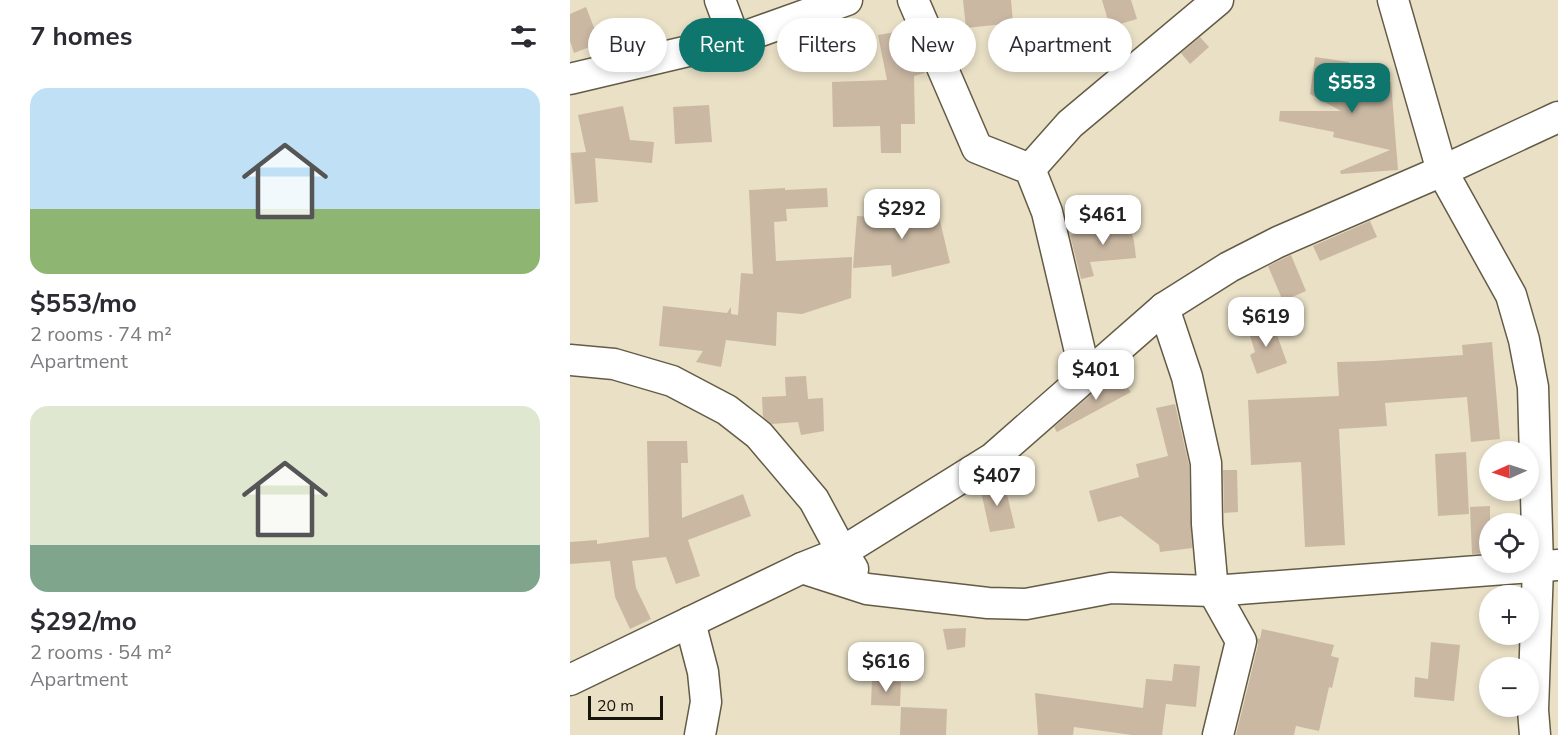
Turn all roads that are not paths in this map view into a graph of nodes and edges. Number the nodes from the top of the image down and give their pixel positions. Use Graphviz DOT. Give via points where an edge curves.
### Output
graph roads {
  1 [pos="720,0"];
  2 [pos="847,0"];
  3 [pos="913,0"];
  4 [pos="1218,0"];
  5 [pos="1393,0"];
  6 [pos="727,18"];
  7 [pos="765,29"];
  8 [pos="679,54"];
  9 [pos="570,80"];
  10 [pos="1558,117"];
  11 [pos="1030,169"];
  12 [pos="1442,171"];
  13 [pos="1164,309"];
  14 [pos="570,360"];
  15 [pos="1086,377"];
  16 [pos="842,552"];
  17 [pos="1548,566"];
  18 [pos="802,568"];
  19 [pos="867,589"];
  20 [pos="1213,591"];
  21 [pos="690,622"];
  22 [pos="570,680"];
  23 [pos="700,735"];
  24 [pos="1218,735"];
  25 [pos="1535,735"];
  1 -- 6 [label="street"];
  2 -- 7 [label="street"];
  3 -- 11 [label="street" via="977,148"];
  4 -- 11 [label="street" via="1070,124"];
  5 -- 12 [label="street"];
  8 -- 9 [label="street"];
  10 -- 12 [label="street"];
  11 -- 15 [label="street" via="1047,212"];
  12 -- 13 [label="street" via="1278,242 1229,267"];
  12 -- 17 [label="street" via="1511,295 1524,340 1533,387"];
  13 -- 15 [label="street"];
  13 -- 20 [label="street" via="1187,377 1206,463"];
  14 -- 16 [label="street" via="614,364 672,381 727,410 759,435 814,500"];
  15 -- 16 [label="street" via="993,458"];
  16 -- 18 [label="street"];
  16 -- 19 [label="street"];
  17 -- 20 [label="street"];
  17 -- 25 [label="street" via="1533,710"];
  18 -- 19 [label="street"];
  18 -- 21 [label="street"];
  19 -- 20 [label="street" via="1026,604 1112,588"];
  20 -- 24 [label="street" via="1241,641"];
  21 -- 22 [label="street"];
  21 -- 23 [label="street" via="706,702"];
}
